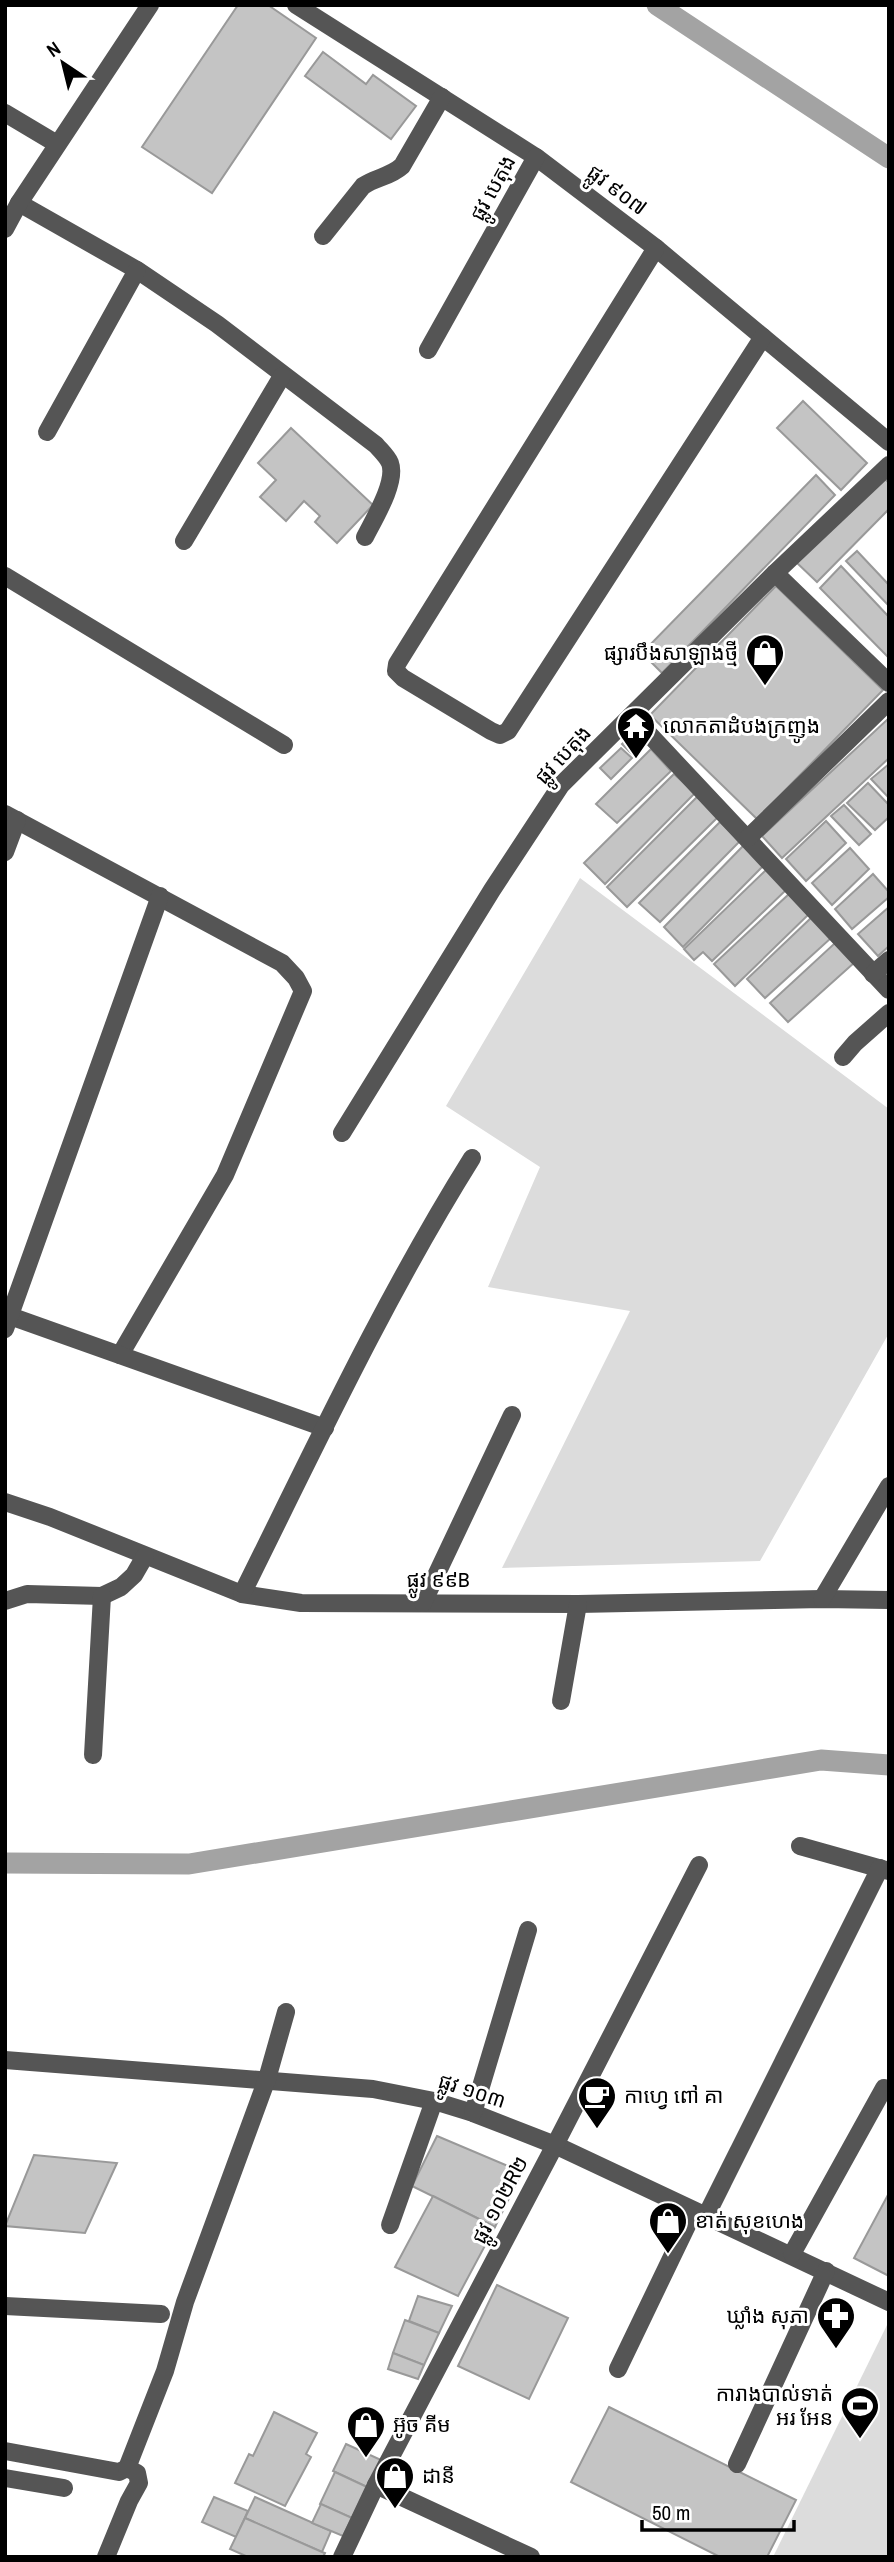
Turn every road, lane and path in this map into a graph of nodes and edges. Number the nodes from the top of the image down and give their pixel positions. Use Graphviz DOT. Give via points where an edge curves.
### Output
graph roads {
  1 [pos="150,5"];
  2 [pos="296,5"];
  3 [pos="442,97"];
  4 [pos="5,113"];
  5 [pos="57,144"];
  6 [pos="536,157"];
  7 [pos="19,203"];
  8 [pos="5,229"];
  9 [pos="323,236"];
  10 [pos="656,248"];
  11 [pos="137,270"];
  12 [pos="762,337"];
  13 [pos="429,350"];
  14 [pos="282,376"];
  15 [pos="47,432"];
  16 [pos="889,442"];
  17 [pos="889,465"];
  18 [pos="365,537"];
  19 [pos="184,541"];
  20 [pos="775,573"];
  21 [pos="5,576"];
  22 [pos="889,683"];
  23 [pos="889,701"];
  24 [pos="632,716"];
  25 [pos="284,745"];
  26 [pos="11,817"];
  27 [pos="748,838"];
  28 [pos="5,852"];
  29 [pos="160,896"];
  30 [pos="889,960"];
  31 [pos="873,974"];
  32 [pos="889,990"];
  33 [pos="889,1013"];
  34 [pos="842,1057"];
  35 [pos="342,1133"];
  36 [pos="472,1158"];
  37 [pos="8,1323"];
  38 [pos="120,1355"];
  39 [pos="512,1415"];
  40 [pos="325,1428"];
  41 [pos="889,1486"];
  42 [pos="5,1502"];
  43 [pos="145,1556"];
  44 [pos="242,1594"];
  45 [pos="102,1596"];
  46 [pos="822,1599"];
  47 [pos="889,1600"];
  48 [pos="5,1601"];
  49 [pos="423,1603"];
  50 [pos="578,1604"];
  51 [pos="561,1701"];
  52 [pos="93,1755"];
  53 [pos="800,1846"];
  54 [pos="699,1865"];
  55 [pos="884,1870"];
  56 [pos="527,1930"];
  57 [pos="286,2012"];
  58 [pos="5,2060"];
  59 [pos="267,2079"];
  60 [pos="884,2088"];
  61 [pos="434,2101"];
  62 [pos="472,2113"];
  63 [pos="555,2145"];
  64 [pos="700,2213"];
  65 [pos="390,2225"];
  66 [pos="792,2255"];
  67 [pos="826,2271"];
  68 [pos="889,2302"];
  69 [pos="5,2306"];
  70 [pos="162,2314"];
  71 [pos="618,2369"];
  72 [pos="5,2451"];
  73 [pos="737,2464"];
  74 [pos="127,2468"];
  75 [pos="5,2478"];
  76 [pos="376,2485"];
  77 [pos="64,2488"];
  78 [pos="106,2557"];
  79 [pos="342,2557"];
  80 [pos="531,2557"];
  1 -- 5 [label="street"];
  2 -- 3 [label="street, ផ្លូវ ៩០៧"];
  3 -- 6 [label="street, ផ្លូវ ៩០៧"];
  3 -- 9 [label="street" via="402,166 363,186"];
  4 -- 5 [label="street"];
  5 -- 7 [label="street"];
  6 -- 10 [label="street, ផ្លូវ ៩០៧"];
  6 -- 13 [label="street, ផ្លូវ បេតុង"];
  7 -- 8 [label="street"];
  7 -- 11 [label="street"];
  10 -- 12 [label="street, ផ្លូវ ៩០៧"];
  10 -- 12 [label="street" via="397,664 396,671 403,678 491,731 500,735 508,731"];
  11 -- 14 [label="street" via="217,324"];
  11 -- 15 [label="street"];
  12 -- 16 [label="street, ផ្លូវ ៩០៧"];
  14 -- 18 [label="street" via="376,445 389,460 388,487"];
  14 -- 19 [label="street"];
  17 -- 20 [label="street, ផ្លូវ បេតុង"];
  20 -- 22 [label="street"];
  20 -- 24 [label="street, ផ្លូវ បេតុង"];
  21 -- 25 [label="street"];
  23 -- 27 [label="street"];
  24 -- 27 [label="street"];
  24 -- 35 [label="street, ផ្លូវ បេតុង" via="561,785"];
  26 -- 28 [label="street"];
  26 -- 29 [label="street"];
  27 -- 31 [label="street"];
  29 -- 37 [label="street"];
  29 -- 38 [label="street" via="282,963 303,991 225,1175"];
  30 -- 31 [label="street"];
  31 -- 32 [label="street"];
  33 -- 34 [label="street"];
  36 -- 40 [label="street" via="439,1211"];
  37 -- 38 [label="street"];
  38 -- 40 [label="street"];
  39 -- 49 [label="street"];
  40 -- 44 [label="street"];
  41 -- 46 [label="street"];
  42 -- 43 [label="street, ផ្លូវ ៩៩B"];
  43 -- 44 [label="street, ផ្លូវ ៩៩B"];
  43 -- 45 [label="street" via="121,1587"];
  44 -- 49 [label="street, ផ្លូវ ៩៩B" via="301,1603"];
  45 -- 48 [label="street" via="27,1594"];
  45 -- 52 [label="street"];
  46 -- 47 [label="street, ផ្លូវ ៩៩B"];
  46 -- 50 [label="street, ផ្លូវ ៩៩B"];
  49 -- 50 [label="street, ផ្លូវ ៩៩B"];
  50 -- 51 [label="street"];
  53 -- 55 [label="street"];
  54 -- 63 [label="street, ផ្លូវ ១០២R២"];
  55 -- 64 [label="street"];
  56 -- 62 [label="street"];
  57 -- 59 [label="street"];
  58 -- 59 [label="street, ផ្លូវ ១០៣"];
  59 -- 61 [label="street, ផ្លូវ ១០៣" via="373,2089"];
  59 -- 74 [label="street"];
  60 -- 66 [label="street"];
  61 -- 62 [label="street, ផ្លូវ ១០៣"];
  61 -- 65 [label="street"];
  62 -- 63 [label="street, ផ្លូវ ១០៣"];
  63 -- 64 [label="street, ផ្លូវ ១០៣"];
  63 -- 76 [label="street, ផ្លូវ ១០២R២"];
  64 -- 66 [label="street, ផ្លូវ ១០៣"];
  64 -- 71 [label="street"];
  66 -- 67 [label="street, ផ្លូវ ១០៣"];
  67 -- 68 [label="street, ផ្លូវ ១០៣"];
  67 -- 73 [label="street"];
  69 -- 70 [label="street"];
  72 -- 74 [label="street" via="119,2472"];
  74 -- 78 [label="street" via="137,2473 139,2483"];
  75 -- 77 [label="street"];
  76 -- 79 [label="street, ផ្លូវ ១០២R២"];
  76 -- 80 [label="street"];
}
